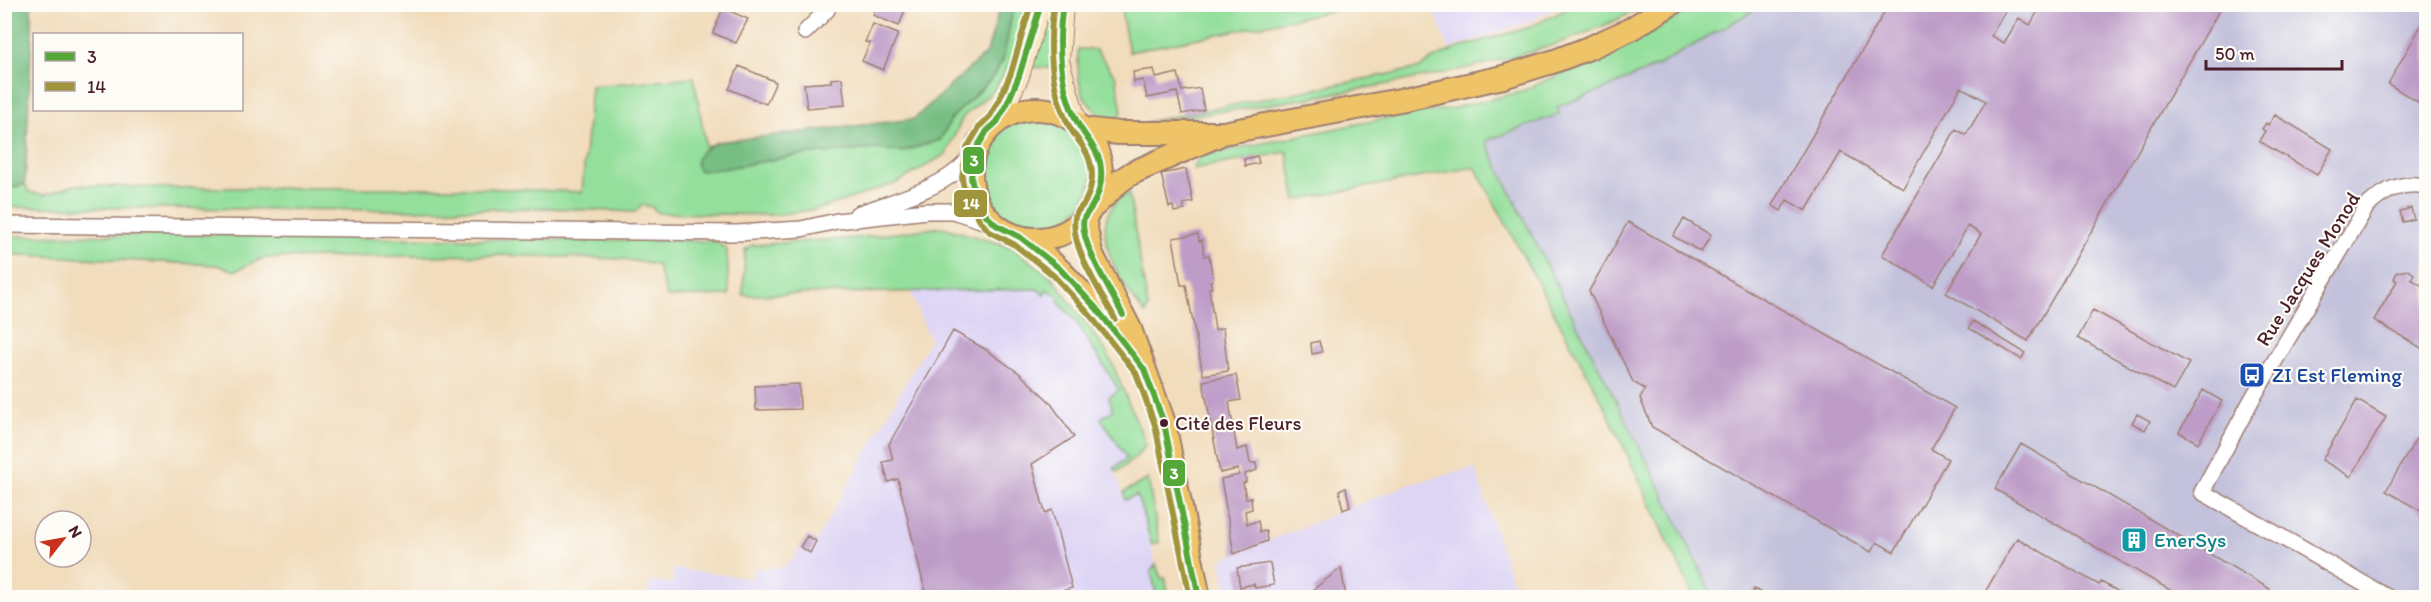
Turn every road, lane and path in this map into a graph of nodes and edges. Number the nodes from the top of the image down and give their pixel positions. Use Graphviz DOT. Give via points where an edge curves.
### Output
graph roads {
  1 [pos="829,4"];
  2 [pos="1041,4"];
  3 [pos="1063,4"];
  4 [pos="1671,4"];
  5 [pos="805,32"];
  6 [pos="997,122"];
  7 [pos="1080,126"];
  8 [pos="1223,133"];
  9 [pos="975,151"];
  10 [pos="2420,184"];
  11 [pos="1088,213"];
  12 [pos="837,221"];
  13 [pos="4,225"];
  14 [pos="996,225"];
  15 [pos="1020,237"];
  16 [pos="1144,369"];
  17 [pos="1199,597"];
  18 [pos="2389,597"];
  1 -- 5 [label="street"];
  2 -- 6 [label="main road" via="1019,76"];
  3 -- 7 [label="main road" via="1059,61"];
  4 -- 8 [label="main road" via="1629,30 1589,48 1503,77"];
  6 -- 7 [label="main road" via="1031,109 1055,112"];
  6 -- 9 [label="main road"];
  7 -- 8 [label="main road" via="1119,133"];
  7 -- 11 [label="main road" via="1093,142 1101,175"];
  8 -- 11 [label="main road" via="1132,172"];
  9 -- 12 [label="street" via="945,178 913,194"];
  9 -- 14 [label="main road" via="971,178 974,191"];
  10 -- 18 [label="street, Rue Jacques Monod" via="2396,186 2367,206 2202,492"];
  11 -- 15 [label="main road" via="1075,226 1054,236"];
  11 -- 16 [label="main road" via="1091,253 1130,329"];
  12 -- 13 [label="street" via="801,229 737,232"];
  12 -- 14 [label="street" via="953,211"];
  14 -- 15 [label="main road"];
  15 -- 16 [label="main road" via="1059,268"];
  16 -- 17 [label="main road" via="1172,455"];
}
